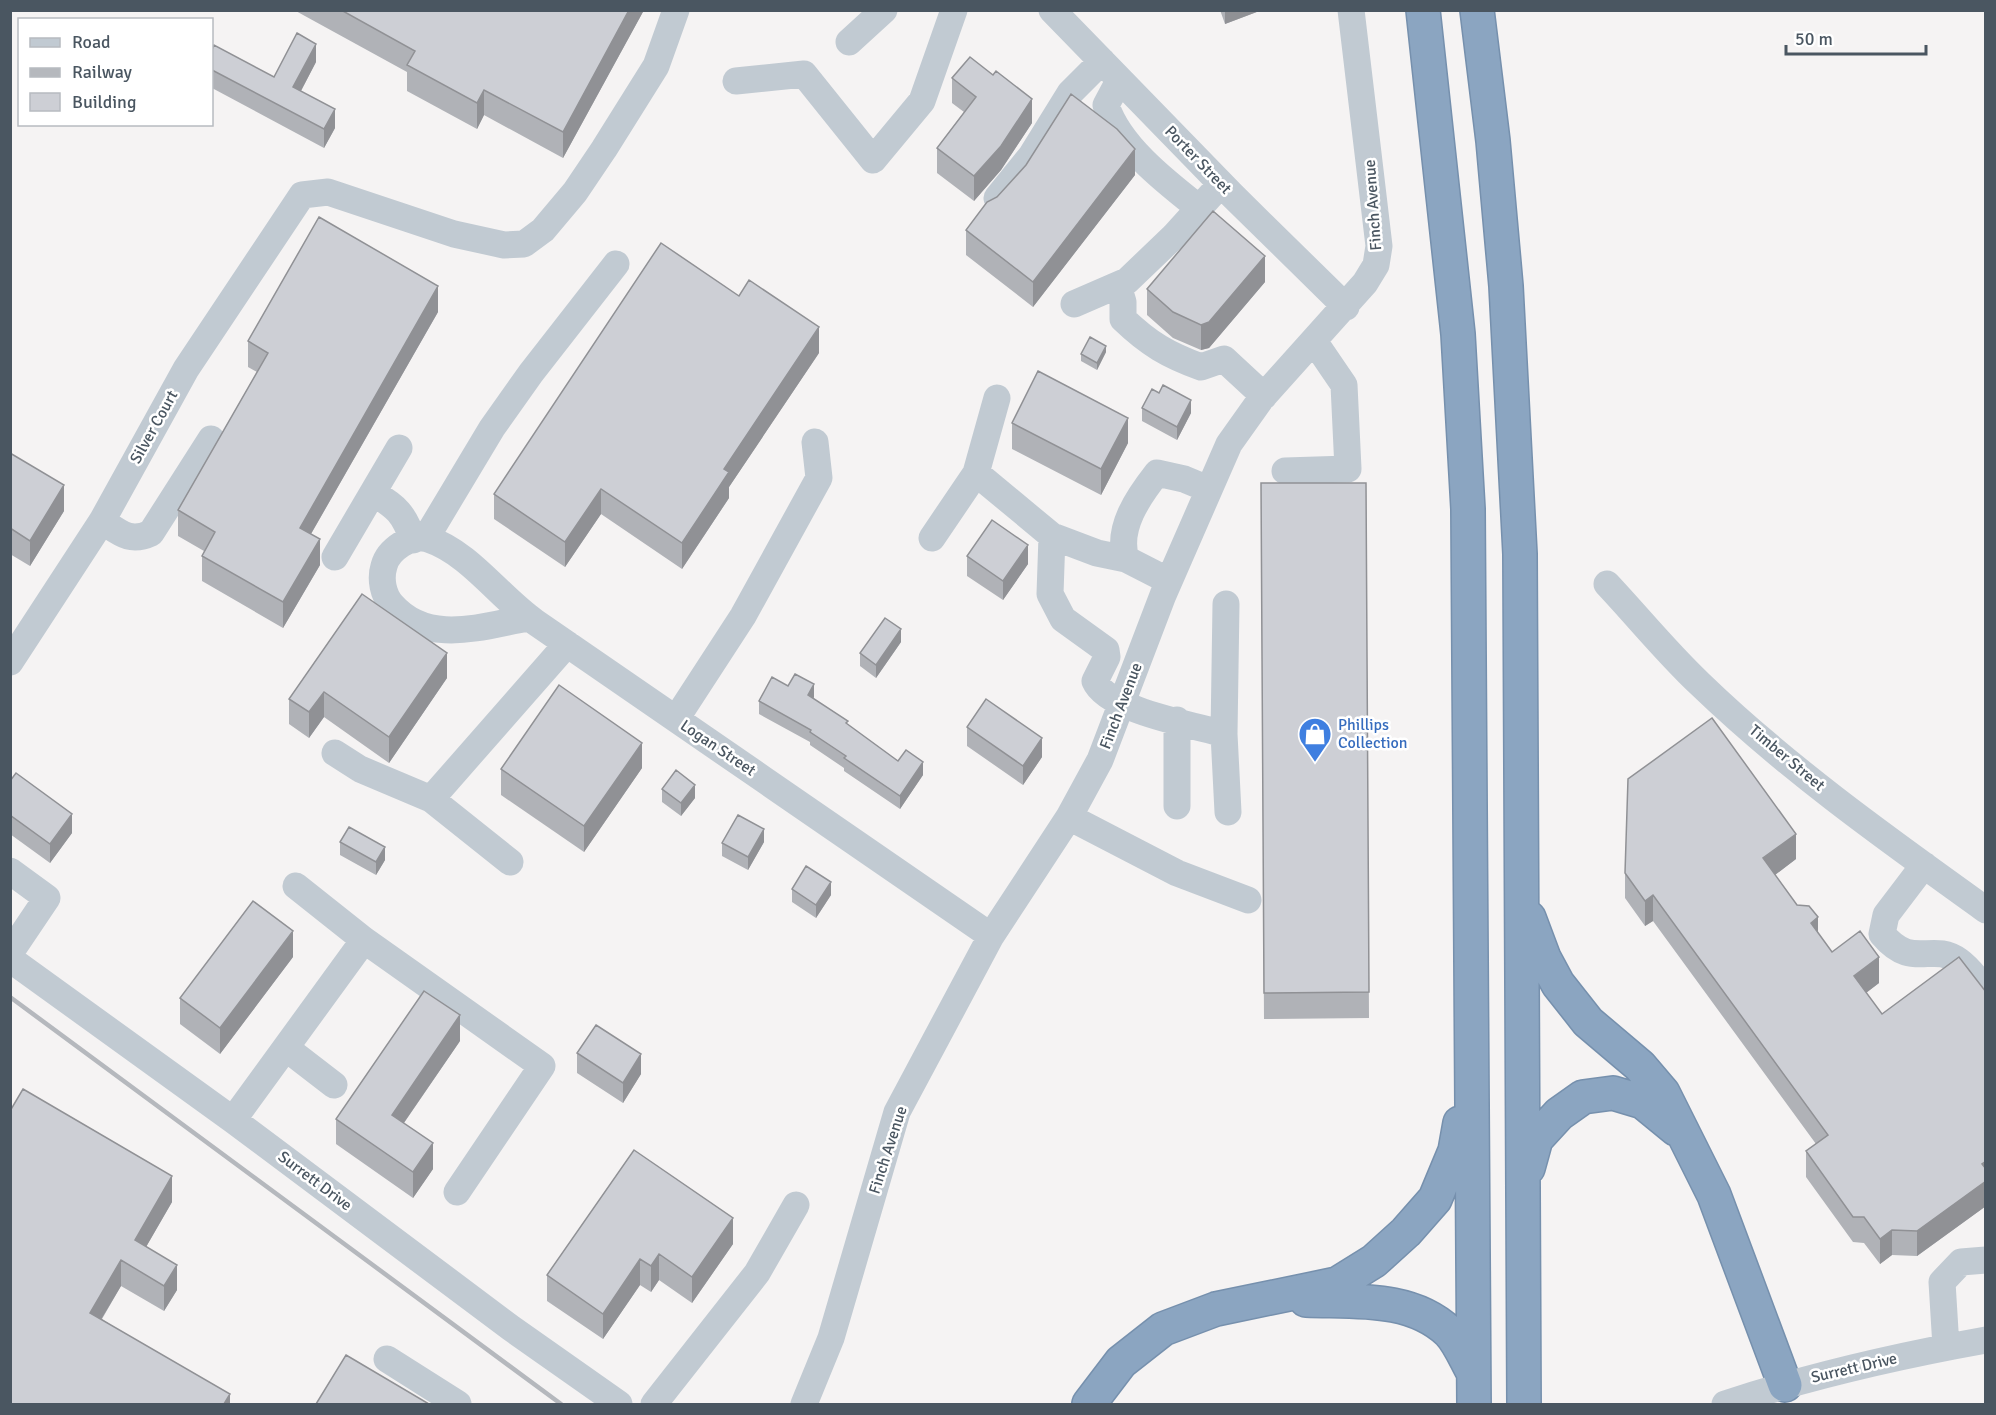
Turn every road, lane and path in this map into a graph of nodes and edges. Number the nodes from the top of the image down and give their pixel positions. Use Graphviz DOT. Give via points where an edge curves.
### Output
graph roads {
  1 [pos="676,10"];
  2 [pos="884,10"];
  3 [pos="954,10"];
  4 [pos="1351,10"];
  5 [pos="1423,10"];
  6 [pos="1477,10"];
  7 [pos="1067,16"];
  8 [pos="849,42"];
  9 [pos="1102,61"];
  10 [pos="736,81"];
  11 [pos="1122,83"];
  12 [pos="1221,184"];
  13 [pos="1199,208"];
  14 [pos="985,212"];
  15 [pos="616,264"];
  16 [pos="1118,285"];
  17 [pos="1074,304"];
  18 [pos="1346,307"];
  19 [pos="1314,341"];
  20 [pos="1264,396"];
  21 [pos="997,398"];
  22 [pos="211,439"];
  23 [pos="815,442"];
  24 [pos="399,448"];
  25 [pos="1285,471"];
  26 [pos="976,473"];
  27 [pos="1208,489"];
  28 [pos="373,493"];
  29 [pos="102,521"];
  30 [pos="1052,536"];
  31 [pos="932,538"];
  32 [pos="420,539"];
  33 [pos="335,557"];
  34 [pos="1126,559"];
  35 [pos="1168,581"];
  36 [pos="1607,584"];
  37 [pos="1226,604"];
  38 [pos="528,618"];
  39 [pos="567,644"];
  40 [pos="10,662"];
  41 [pos="1121,704"];
  42 [pos="676,719"];
  43 [pos="1177,720"];
  44 [pos="1224,734"];
  45 [pos="335,753"];
  46 [pos="431,799"];
  47 [pos="1177,806"];
  48 [pos="1228,812"];
  49 [pos="1069,817"];
  50 [pos="510,862"];
  51 [pos="1924,865"];
  52 [pos="10,871"];
  53 [pos="296,886"];
  54 [pos="1522,899"];
  55 [pos="1248,900"];
  56 [pos="1986,910"];
  57 [pos="991,936"];
  58 [pos="364,940"];
  59 [pos="10,953"];
  60 [pos="10,959"];
  61 [pos="1986,989"];
  62 [pos="286,1048"];
  63 [pos="1472,1056"];
  64 [pos="334,1085"];
  65 [pos="233,1120"];
  66 [pos="1684,1136"];
  67 [pos="1522,1185"];
  68 [pos="457,1192"];
  69 [pos="796,1205"];
  70 [pos="1986,1260"];
  71 [pos="1272,1298"];
  72 [pos="1986,1340"];
  73 [pos="1946,1347"];
  74 [pos="387,1359"];
  75 [pos="1785,1385"];
  76 [pos="1474,1389"];
  77 [pos="458,1404"];
  78 [pos="619,1404"];
  79 [pos="654,1404"];
  80 [pos="804,1404"];
  81 [pos="1089,1404"];
  82 [pos="1524,1404"];
  83 [pos="1725,1404"];
  1 -- 29 [label="street, Silver Court" via="656,66 598,157 550,222 524,244 504,245 454,234 328,192 302,195 186,369"];
  2 -- 8 [label="street"];
  3 -- 10 [label="street" via="922,102 873,159 804,74"];
  4 -- 18 [label="street, Finch Avenue" via="1378,246 1376,265"];
  5 -- 63 [label="highway" via="1458,334 1468,509"];
  6 -- 54 [label="highway" via="1506,286 1520,554"];
  7 -- 9 [label="street, Porter Street"];
  9 -- 11 [label="street, Porter Street"];
  9 -- 14 [label="street" via="1070,93 1014,180"];
  11 -- 12 [label="street, Porter Street"];
  11 -- 13 [label="street" via="1106,105 1113,125 1167,183"];
  12 -- 13 [label="street"];
  12 -- 18 [label="street, Porter Street"];
  13 -- 16 [label="street" via="1135,274"];
  15 -- 32 [label="street" via="531,373"];
  16 -- 17 [label="street"];
  16 -- 20 [label="street" via="1123,319 1146,341 1166,354 1201,367 1224,359"];
  18 -- 19 [label="street, Finch Avenue"];
  19 -- 20 [label="street, Finch Avenue"];
  19 -- 25 [label="street" via="1344,385 1348,469"];
  20 -- 27 [label="street, Finch Avenue" via="1229,444"];
  21 -- 26 [label="street"];
  22 -- 29 [label="street" via="151,533 129,538"];
  23 -- 42 [label="street" via="819,478 743,616"];
  24 -- 28 [label="street"];
  26 -- 30 [label="street"];
  26 -- 31 [label="street"];
  27 -- 34 [label="street" via="1157,473 1127,522 1123,548"];
  27 -- 35 [label="street, Finch Avenue"];
  28 -- 32 [label="street" via="405,517"];
  28 -- 33 [label="street"];
  29 -- 40 [label="street, Silver Court"];
  30 -- 34 [label="street"];
  30 -- 41 [label="street" via="1050,594 1063,619 1106,650 1107,657 1095,681 1097,687"];
  32 -- 38 [label="street, Logan Street" via="452,551"];
  32 -- 38 [label="street" via="390,552 381,579 388,600 409,621 428,629 452,631"];
  34 -- 35 [label="street"];
  35 -- 41 [label="street, Finch Avenue"];
  36 -- 51 [label="street, Timber Street" via="1707,691 1772,747"];
  37 -- 44 [label="street"];
  38 -- 39 [label="street, Logan Street"];
  39 -- 42 [label="street, Logan Street"];
  39 -- 46 [label="street"];
  41 -- 43 [label="street"];
  41 -- 49 [label="street, Finch Avenue" via="1100,760"];
  42 -- 57 [label="street, Logan Street"];
  43 -- 44 [label="street"];
  43 -- 47 [label="street"];
  44 -- 48 [label="street"];
  45 -- 46 [label="street" via="360,769"];
  46 -- 50 [label="street"];
  49 -- 55 [label="street" via="1177,873"];
  49 -- 57 [label="street, Finch Avenue"];
  51 -- 56 [label="street, Timber Street"];
  51 -- 61 [label="street" via="1886,915 1882,934 1893,947 1909,955 1932,953 1959,960"];
  52 -- 59 [label="street" via="47,898"];
  53 -- 58 [label="street"];
  54 -- 66 [label="highway" via="1558,984 1588,1022 1640,1066 1657,1086"];
  54 -- 67 [label="highway"];
  57 -- 80 [label="street, Finch Avenue" via="897,1112 831,1338"];
  58 -- 62 [label="street"];
  58 -- 68 [label="street" via="542,1066"];
  60 -- 65 [label="street, Surrett Drive"];
  62 -- 64 [label="street"];
  62 -- 65 [label="street"];
  63 -- 71 [label="highway" via="1455,1151 1435,1198 1374,1261 1337,1284"];
  63 -- 76 [label="highway"];
  65 -- 78 [label="street, Surrett Drive"];
  66 -- 67 [label="highway" via="1643,1102 1613,1093 1583,1097 1558,1114 1536,1139"];
  66 -- 75 [label="highway" via="1714,1196"];
  67 -- 82 [label="highway"];
  69 -- 79 [label="street" via="757,1273"];
  70 -- 73 [label="street" via="1961,1262 1942,1282"];
  71 -- 76 [label="highway" via="1394,1304 1430,1317 1451,1334"];
  71 -- 81 [label="highway" via="1216,1309 1163,1329 1121,1362"];
  72 -- 73 [label="street, Surrett Drive"];
  73 -- 75 [label="street, Surrett Drive"];
  74 -- 77 [label="street"];
  75 -- 83 [label="street, Surrett Drive"];
}
